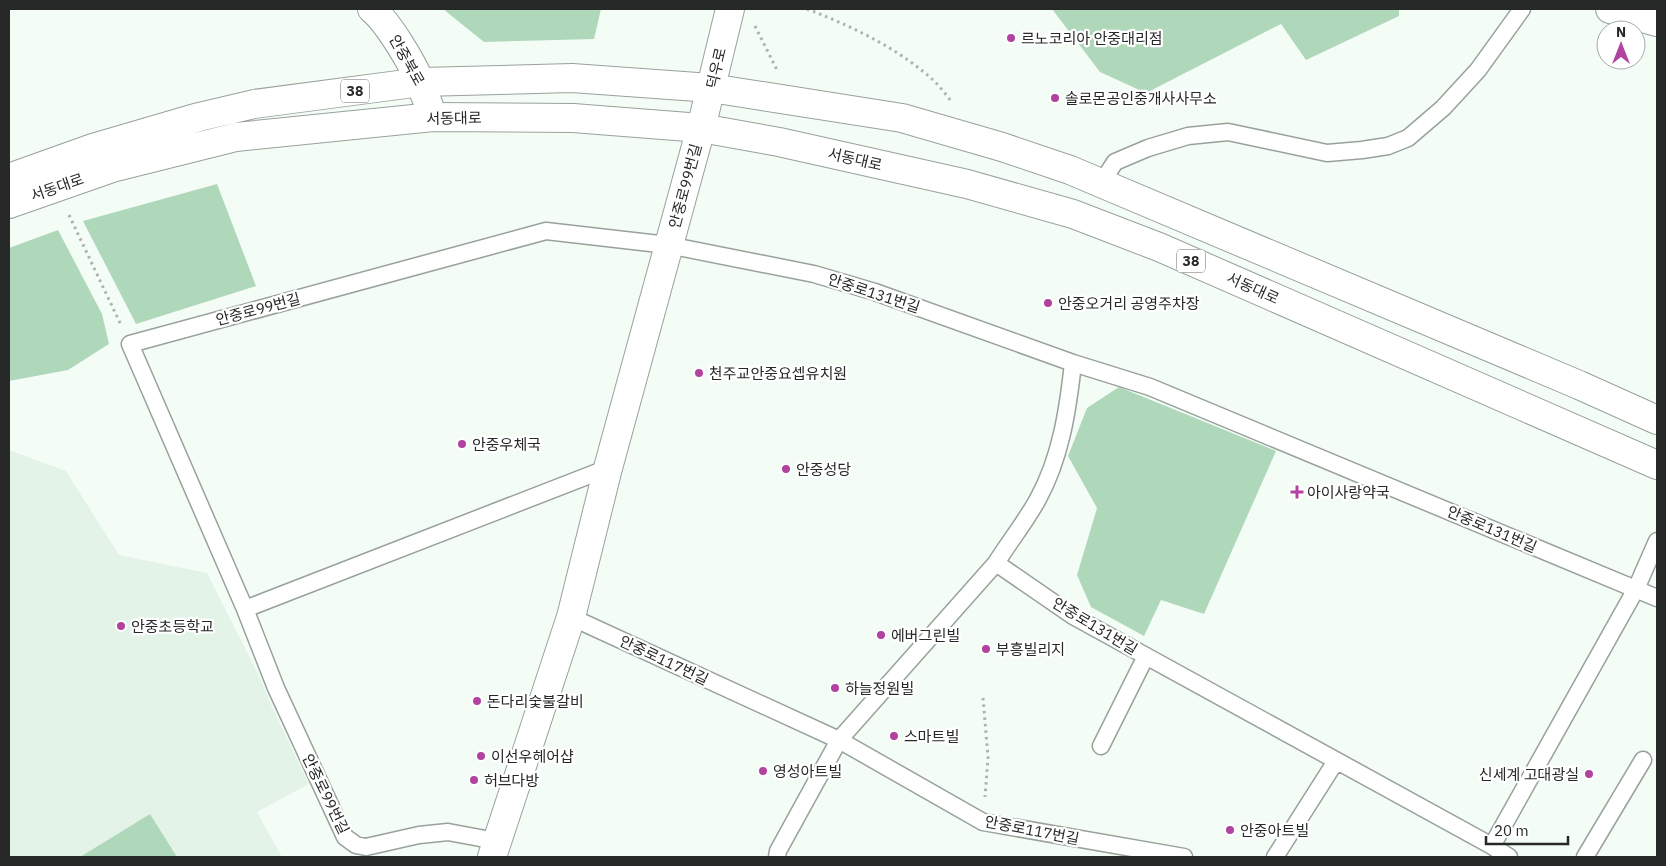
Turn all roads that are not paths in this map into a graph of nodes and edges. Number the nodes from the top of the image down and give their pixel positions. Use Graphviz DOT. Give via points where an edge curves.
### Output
graph roads {
  1 [pos="372,9"];
  2 [pos="730,9"];
  3 [pos="1522,9"];
  4 [pos="1610,9"];
  5 [pos="1657,22"];
  6 [pos="420,82"];
  7 [pos="712,88"];
  8 [pos="432,117"];
  9 [pos="700,128"];
  10 [pos="9,178"];
  11 [pos="1102,182"];
  12 [pos="9,204"];
  13 [pos="668,245"];
  14 [pos="1073,363"];
  15 [pos="1657,420"];
  16 [pos="1657,465"];
  17 [pos="608,468"];
  18 [pos="1657,541"];
  19 [pos="996,563"];
  20 [pos="1636,588"];
  21 [pos="1657,598"];
  22 [pos="244,609"];
  23 [pos="571,617"];
  24 [pos="1146,656"];
  25 [pos="839,740"];
  26 [pos="1101,746"];
  27 [pos="1643,760"];
  28 [pos="1336,762"];
  29 [pos="1492,846"];
  30 [pos="494,849"];
  31 [pos="777,857"];
  32 [pos="1184,857"];
  33 [pos="1275,857"];
  34 [pos="1509,857"];
  35 [pos="1585,857"];
  1 -- 6 [label="main road, 안중북로" via="380,16"];
  2 -- 7 [label="main road, 덕우로"];
  3 -- 11 [label="lane" via="1478,70 1443,108 1408,138 1388,146 1327,153 1228,132 1188,136 1115,162"];
  4 -- 5 [label="main road"];
  6 -- 7 [label="main road, 서동대로 / 38" via="572,78"];
  6 -- 8 [label="main road, 안중북로"];
  6 -- 10 [label="main road, 서동대로 / 38" via="254,104 198,117 93,148"];
  7 -- 9 [label="main road, 덕우로"];
  7 -- 11 [label="main road, 서동대로 / 38" via="902,118 1002,147"];
  8 -- 9 [label="main road, 서동대로 / 38" via="573,118"];
  8 -- 12 [label="main road, 서동대로 / 38" via="236,137 112,168"];
  9 -- 13 [label="main road, 안중로99번길"];
  9 -- 16 [label="main road, 서동대로 / 38" via="779,142 967,184 1073,214 1159,247"];
  11 -- 15 [label="main road, 서동대로 / 38"];
  13 -- 14 [label="lane, 안중로131번길" via="814,274 875,292"];
  13 -- 17 [label="main road, 안중로99번길"];
  13 -- 22 [label="lane, 안중로99번길" via="546,231 130,344"];
  14 -- 19 [label="lane" via="1067,414 1055,460 1038,498"];
  14 -- 20 [label="lane, 안중로131번길" via="1150,387"];
  17 -- 22 [label="lane"];
  17 -- 23 [label="main road, 안중로99번길"];
  18 -- 20 [label="lane"];
  19 -- 24 [label="lane, 안중로131번길" via="1073,616"];
  19 -- 25 [label="lane"];
  20 -- 21 [label="lane"];
  20 -- 29 [label="lane"];
  22 -- 30 [label="lane, 안중로99번길" via="276,688 345,838 366,847 448,832"];
  23 -- 25 [label="lane, 안중로117번길"];
  23 -- 30 [label="main road, 안중로99번길"];
  24 -- 26 [label="lane"];
  24 -- 28 [label="lane, 안중로131번길"];
  25 -- 31 [label="lane"];
  25 -- 32 [label="lane, 안중로117번길" via="983,822"];
  27 -- 35 [label="lane"];
  28 -- 29 [label="lane, 안중로131번길"];
  28 -- 33 [label="lane"];
  29 -- 34 [label="lane, 안중로131번길"];
}
